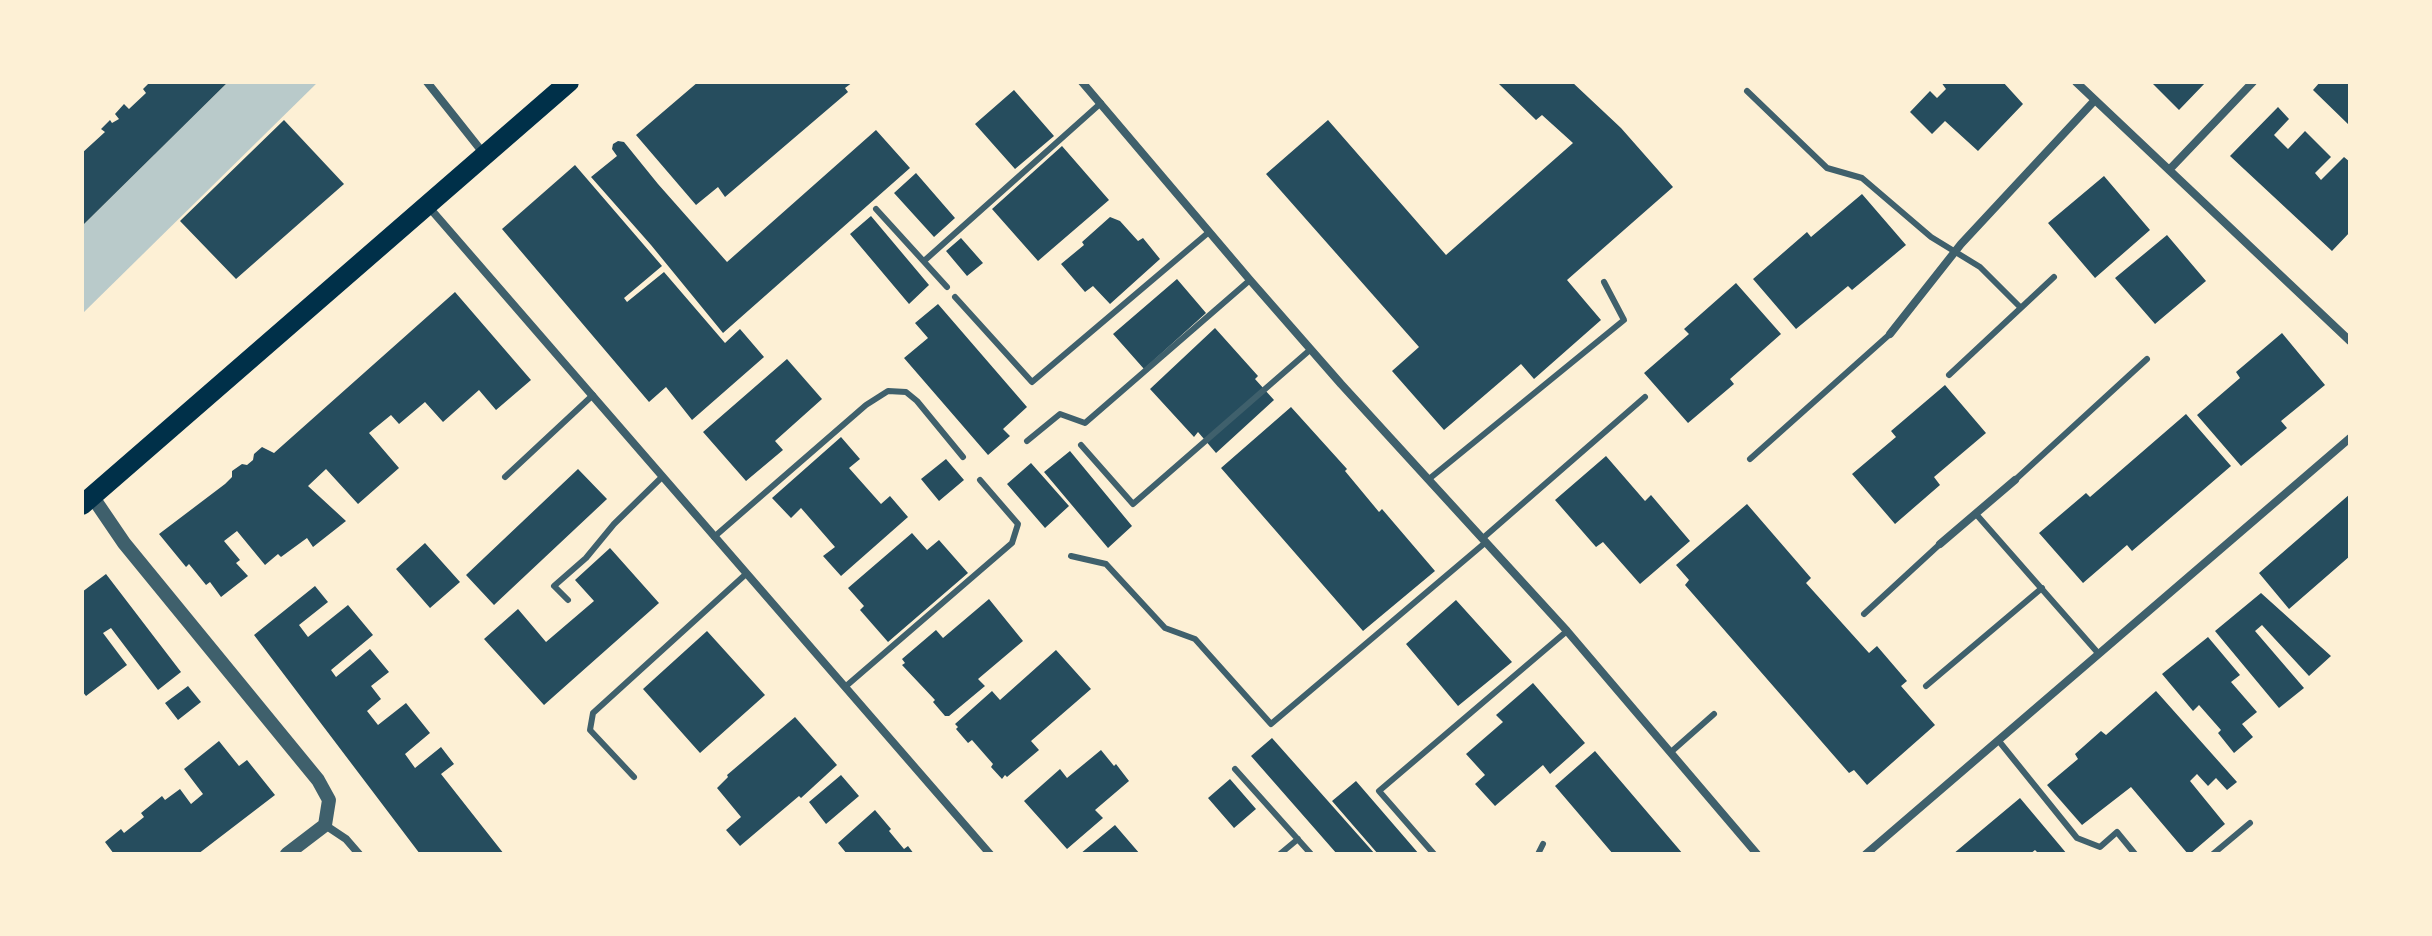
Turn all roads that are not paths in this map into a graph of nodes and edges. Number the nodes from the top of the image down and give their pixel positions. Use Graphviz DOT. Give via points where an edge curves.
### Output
graph roads {
  1 [pos="427,82"];
  2 [pos="569,82"];
  3 [pos="1082,82"];
  4 [pos="2076,82"];
  5 [pos="2253,82"];
  6 [pos="1747,91"];
  7 [pos="2095,100"];
  8 [pos="1101,103"];
  9 [pos="485,155"];
  10 [pos="2169,170"];
  11 [pos="427,205"];
  12 [pos="876,209"];
  13 [pos="1209,232"];
  14 [pos="1954,252"];
  15 [pos="924,261"];
  16 [pos="2054,277"];
  17 [pos="1250,280"];
  18 [pos="1604,282"];
  19 [pos="947,287"];
  20 [pos="955,297"];
  21 [pos="2021,308"];
  22 [pos="1890,334"];
  23 [pos="2350,341"];
  24 [pos="1311,349"];
  25 [pos="2147,359"];
  26 [pos="1949,375"];
  27 [pos="593,395"];
  28 [pos="1645,397"];
  29 [pos="2350,438"];
  30 [pos="1027,441"];
  31 [pos="1081,445"];
  32 [pos="963,457"];
  33 [pos="1750,459"];
  34 [pos="505,477"];
  35 [pos="662,477"];
  36 [pos="1429,479"];
  37 [pos="980,480"];
  38 [pos="2015,480"];
  39 [pos="87,501"];
  40 [pos="1976,514"];
  41 [pos="714,537"];
  42 [pos="1484,540"];
  43 [pos="1940,544"];
  44 [pos="1071,556"];
  45 [pos="746,574"];
  46 [pos="2042,588"];
  47 [pos="568,600"];
  48 [pos="1864,614"];
  49 [pos="1567,631"];
  50 [pos="2098,653"];
  51 [pos="1926,686"];
  52 [pos="845,687"];
  53 [pos="1714,714"];
  54 [pos="1998,740"];
  55 [pos="1671,752"];
  56 [pos="1235,769"];
  57 [pos="634,777"];
  58 [pos="2250,823"];
  59 [pos="325,825"];
  60 [pos="1298,839"];
  61 [pos="1543,844"];
  62 [pos="287,854"];
  63 [pos="359,854"];
  64 [pos="990,854"];
  65 [pos="1280,854"];
  66 [pos="1311,854"];
  67 [pos="1434,854"];
  68 [pos="1538,854"];
  69 [pos="1757,854"];
  70 [pos="1866,854"];
  71 [pos="2135,854"];
  72 [pos="2213,854"];
  1 -- 9 [label="street"];
  2 -- 9 [label="main road"];
  3 -- 8 [label="street"];
  4 -- 7 [label="street"];
  5 -- 10 [label="street"];
  6 -- 14 [label="lane" via="1827,168 1862,178"];
  7 -- 10 [label="street"];
  7 -- 14 [label="street"];
  8 -- 13 [label="street"];
  8 -- 15 [label="lane"];
  9 -- 11 [label="main road"];
  10 -- 23 [label="street"];
  11 -- 27 [label="street"];
  11 -- 39 [label="main road"];
  12 -- 15 [label="lane"];
  13 -- 17 [label="street"];
  13 -- 20 [label="lane" via="1032,382"];
  14 -- 21 [label="lane" via="1980,267"];
  14 -- 22 [label="street"];
  15 -- 19 [label="lane"];
  16 -- 21 [label="lane"];
  17 -- 24 [label="street"];
  17 -- 30 [label="lane" via="1085,423 1060,414"];
  18 -- 36 [label="lane" via="1624,320"];
  21 -- 26 [label="lane"];
  22 -- 33 [label="lane"];
  24 -- 31 [label="lane" via="1133,504"];
  24 -- 36 [label="street"];
  25 -- 38 [label="lane"];
  27 -- 34 [label="lane"];
  27 -- 35 [label="street"];
  28 -- 42 [label="lane"];
  29 -- 50 [label="street"];
  32 -- 41 [label="lane" via="917,401 906,392 888,391"];
  35 -- 41 [label="street"];
  35 -- 47 [label="lane" via="554,586"];
  36 -- 42 [label="street"];
  37 -- 52 [label="lane" via="1018,524 1012,543"];
  38 -- 40 [label="street"];
  39 -- 59 [label="street" via="318,780 329,800"];
  40 -- 43 [label="street"];
  40 -- 46 [label="lane"];
  41 -- 45 [label="street"];
  42 -- 44 [label="lane" via="1271,724 1195,639 1165,628 1106,564"];
  42 -- 49 [label="street"];
  43 -- 48 [label="lane"];
  45 -- 52 [label="street"];
  45 -- 57 [label="lane" via="593,713 590,730"];
  46 -- 50 [label="lane"];
  46 -- 51 [label="lane"];
  49 -- 55 [label="street"];
  49 -- 67 [label="lane" via="1379,791"];
  50 -- 54 [label="street"];
  52 -- 64 [label="street"];
  53 -- 55 [label="lane"];
  54 -- 70 [label="street"];
  54 -- 71 [label="lane" via="2077,838 2100,847 2117,832"];
  55 -- 69 [label="street"];
  56 -- 60 [label="lane"];
  58 -- 72 [label="lane"];
  59 -- 62 [label="street"];
  59 -- 63 [label="street"];
  60 -- 65 [label="lane"];
  60 -- 66 [label="lane"];
  61 -- 68 [label="lane"];
}
